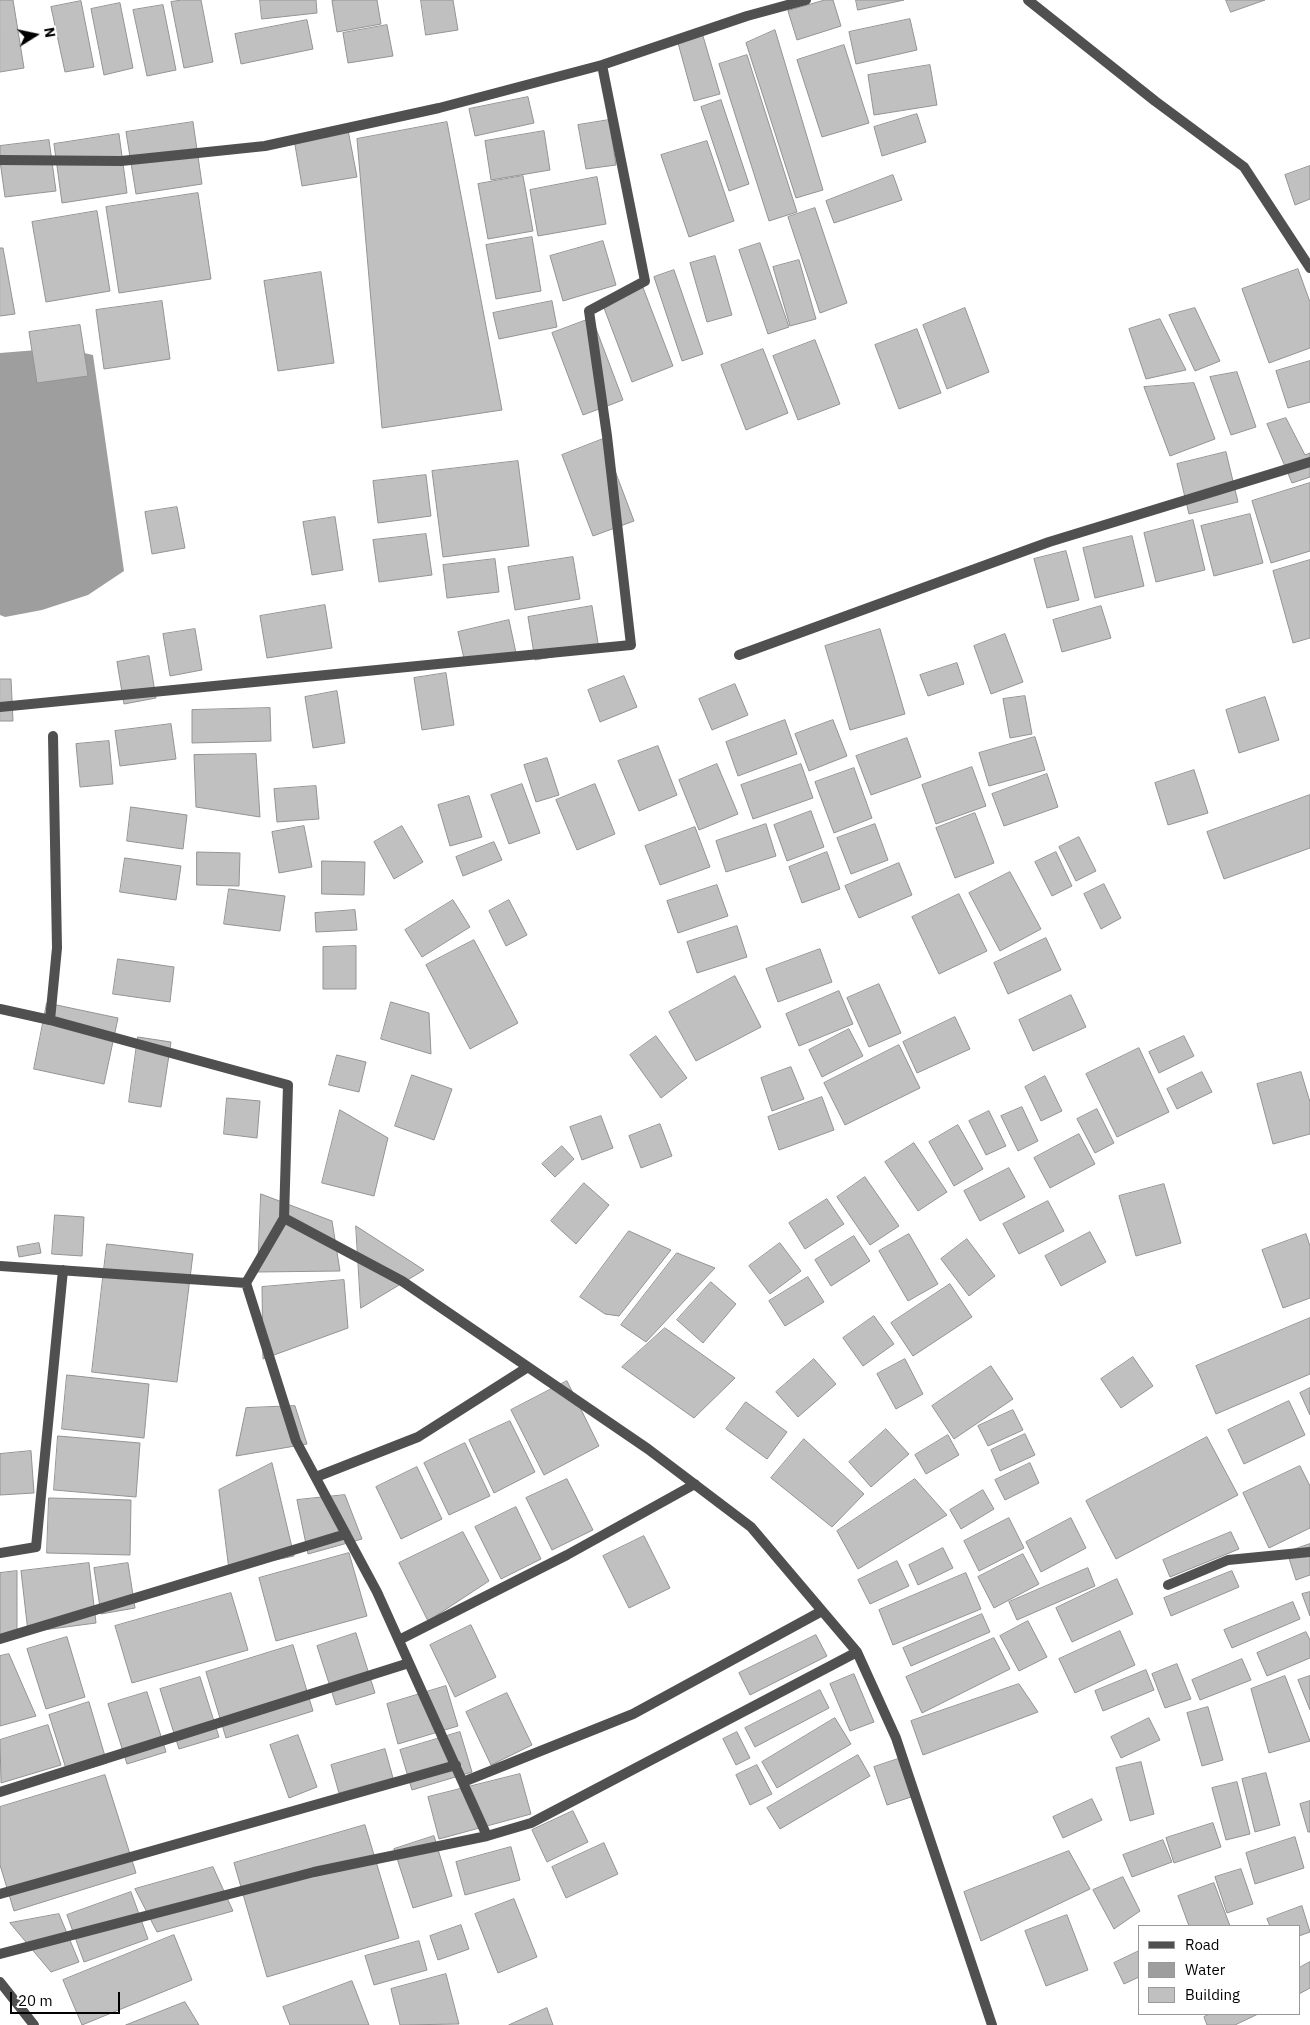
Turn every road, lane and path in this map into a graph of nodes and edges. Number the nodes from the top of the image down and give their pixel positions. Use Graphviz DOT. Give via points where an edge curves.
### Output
graph roads {
  1 [pos="806,0"];
  2 [pos="1028,0"];
  3 [pos="602,66"];
  4 [pos="0,160"];
  5 [pos="1310,268"];
  6 [pos="1310,462"];
  7 [pos="739,655"];
  8 [pos="0,707"];
  9 [pos="53,736"];
  10 [pos="0,1009"];
  11 [pos="50,1020"];
  12 [pos="284,1218"];
  13 [pos="0,1266"];
  14 [pos="63,1270"];
  15 [pos="246,1282"];
  16 [pos="528,1367"];
  17 [pos="316,1476"];
  18 [pos="695,1484"];
  19 [pos="346,1534"];
  20 [pos="1310,1552"];
  21 [pos="0,1553"];
  22 [pos="1168,1585"];
  23 [pos="822,1611"];
  24 [pos="0,1639"];
  25 [pos="399,1640"];
  26 [pos="857,1652"];
  27 [pos="409,1663"];
  28 [pos="456,1765"];
  29 [pos="463,1782"];
  30 [pos="0,1792"];
  31 [pos="487,1836"];
  32 [pos="0,1894"];
  33 [pos="0,1954"];
  34 [pos="0,1982"];
  35 [pos="34,2025"];
  36 [pos="992,2025"];
  1 -- 3 [label="street" via="747,16"];
  2 -- 5 [label="street" via="1244,167"];
  3 -- 4 [label="street" via="439,108 265,146 121,161"];
  3 -- 8 [label="street" via="645,281 589,311 631,645"];
  6 -- 7 [label="street" via="1050,542"];
  9 -- 11 [label="street" via="57,948"];
  10 -- 11 [label="street"];
  11 -- 12 [label="street" via="288,1085"];
  12 -- 15 [label="street"];
  12 -- 16 [label="street" via="402,1280"];
  13 -- 14 [label="street"];
  14 -- 15 [label="street"];
  14 -- 21 [label="street" via="36,1547"];
  15 -- 17 [label="street" via="296,1441"];
  16 -- 17 [label="street" via="418,1437"];
  16 -- 18 [label="street"];
  17 -- 19 [label="street"];
  18 -- 23 [label="street" via="751,1527"];
  18 -- 25 [label="street" via="567,1555"];
  19 -- 24 [label="street"];
  19 -- 25 [label="street"];
  20 -- 22 [label="street" via="1228,1560"];
  23 -- 26 [label="street"];
  23 -- 29 [label="street" via="632,1714"];
  25 -- 27 [label="street"];
  26 -- 31 [label="street" via="531,1823"];
  26 -- 36 [label="street" via="896,1738"];
  27 -- 28 [label="street"];
  27 -- 30 [label="street"];
  28 -- 29 [label="street"];
  28 -- 32 [label="street"];
  29 -- 31 [label="street"];
  31 -- 33 [label="street" via="314,1872"];
  34 -- 35 [label="street"];
}
